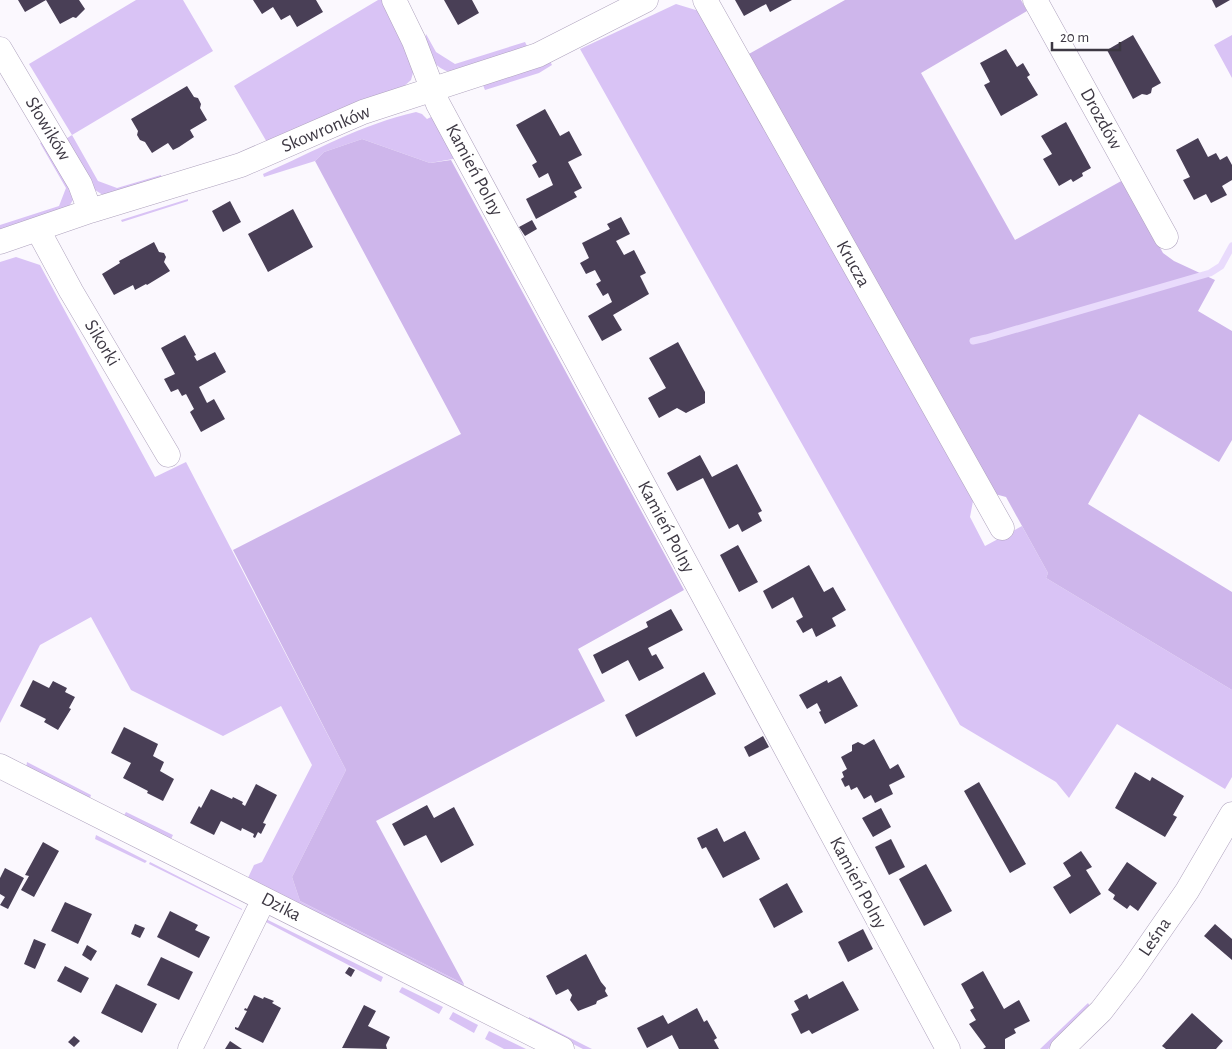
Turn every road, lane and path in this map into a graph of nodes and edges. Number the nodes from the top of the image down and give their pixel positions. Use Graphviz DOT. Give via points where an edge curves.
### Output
graph roads {
  1 [pos="394,0"];
  2 [pos="646,0"];
  3 [pos="705,0"];
  4 [pos="1036,0"];
  5 [pos="0,49"];
  6 [pos="432,90"];
  7 [pos="90,211"];
  8 [pos="38,230"];
  9 [pos="1166,237"];
  10 [pos="0,242"];
  11 [pos="168,455"];
  12 [pos="1002,528"];
  13 [pos="0,766"];
  14 [pos="1232,814"];
  15 [pos="264,899"];
  16 [pos="190,1049"];
  17 [pos="562,1049"];
  18 [pos="948,1049"];
  19 [pos="1062,1049"];
  1 -- 6 [label="street, Kamień Polny" via="414,40"];
  2 -- 6 [label="street, Skowronków" via="546,52"];
  3 -- 12 [label="street, Krucza"];
  4 -- 9 [label="street, Drozdów"];
  5 -- 7 [label="street, Słowików" via="80,184"];
  6 -- 7 [label="street, Skowronków" via="364,112 247,163"];
  6 -- 18 [label="street, Kamień Polny"];
  7 -- 8 [label="street, Skowronków"];
  8 -- 10 [label="street, Skowronków"];
  8 -- 11 [label="street, Sikorki"];
  13 -- 15 [label="street, Dzika"];
  14 -- 19 [label="street, Leśna" via="1187,891 1131,972 1101,1011"];
  15 -- 16 [label="street"];
  15 -- 17 [label="street, Dzika"];
}
